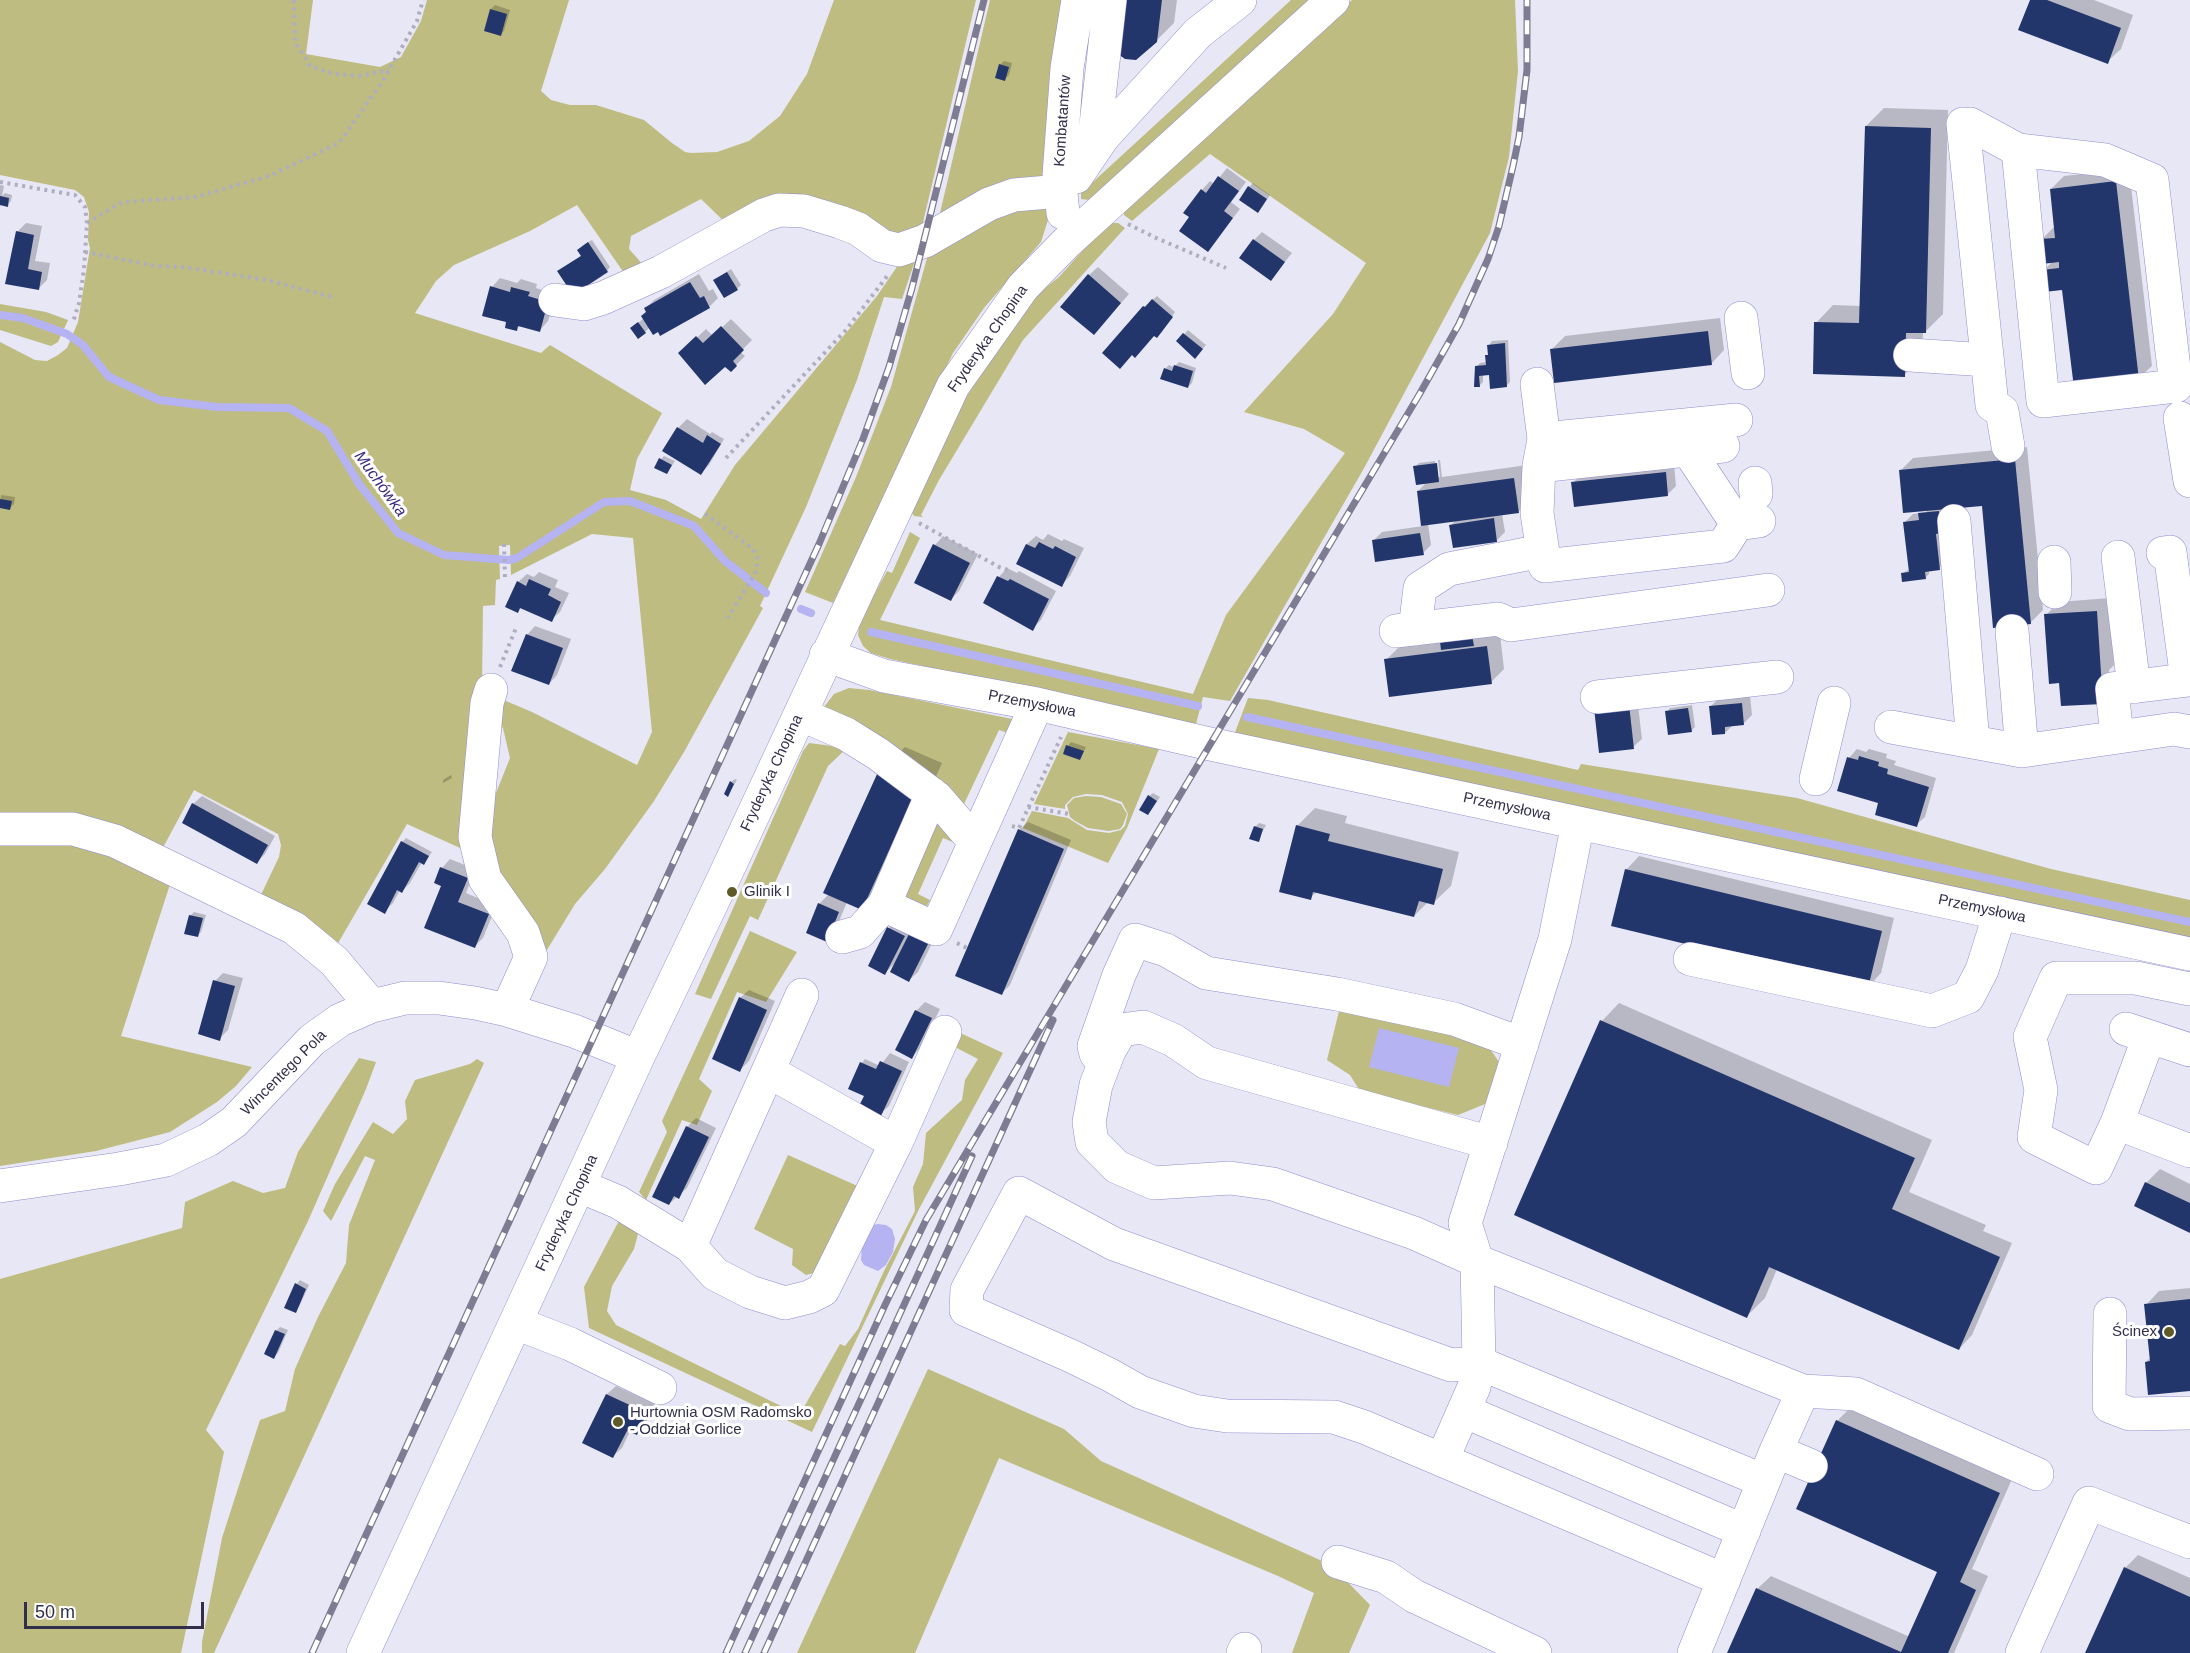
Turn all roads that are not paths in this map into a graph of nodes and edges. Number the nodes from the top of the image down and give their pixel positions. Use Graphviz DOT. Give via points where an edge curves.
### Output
graph roads {
  1 [pos="1078,0"];
  2 [pos="1110,0"];
  3 [pos="1240,0"];
  4 [pos="1333,0"];
  5 [pos="2018,150"];
  6 [pos="1077,173"];
  7 [pos="1066,242"];
  8 [pos="555,300"];
  9 [pos="1741,318"];
  10 [pos="1987,360"];
  11 [pos="1922,364"];
  12 [pos="1748,373"];
  13 [pos="1537,384"];
  14 [pos="2180,418"];
  15 [pos="2008,446"];
  16 [pos="1688,450"];
  17 [pos="1541,453"];
  18 [pos="2190,481"];
  19 [pos="1954,521"];
  20 [pos="1542,551"];
  21 [pos="2163,553"];
  22 [pos="2118,557"];
  23 [pos="1768,590"];
  24 [pos="2012,631"];
  25 [pos="826,655"];
  26 [pos="1777,677"];
  27 [pos="2134,687"];
  28 [pos="491,690"];
  29 [pos="1597,697"];
  30 [pos="1834,703"];
  31 [pos="1037,704"];
  32 [pos="800,714"];
  33 [pos="1891,727"];
  34 [pos="2190,732"];
  35 [pos="2117,737"];
  36 [pos="1972,742"];
  37 [pos="2022,751"];
  38 [pos="1816,780"];
  39 [pos="932,794"];
  40 [pos="1578,823"];
  41 [pos="0,829"];
  42 [pos="975,842"];
  43 [pos="884,905"];
  44 [pos="2000,913"];
  45 [pos="842,937"];
  46 [pos="2190,954"];
  47 [pos="1690,959"];
  48 [pos="2190,990"];
  49 [pos="802,995"];
  50 [pos="372,1006"];
  51 [pos="507,1010"];
  52 [pos="945,1032"];
  53 [pos="1522,1044"];
  54 [pos="2190,1050"];
  55 [pos="638,1057"];
  56 [pos="1102,1070"];
  57 [pos="768,1071"];
  58 [pos="2117,1123"];
  59 [pos="896,1143"];
  60 [pos="1491,1143"];
  61 [pos="2190,1150"];
  62 [pos="0,1186"];
  63 [pos="580,1186"];
  64 [pos="690,1246"];
  65 [pos="1477,1261"];
  66 [pos="2110,1314"];
  67 [pos="516,1323"];
  68 [pos="1479,1363"];
  69 [pos="660,1388"];
  70 [pos="1803,1391"];
  71 [pos="1464,1411"];
  72 [pos="2190,1413"];
  73 [pos="1776,1451"];
  74 [pos="1442,1460"];
  75 [pos="1811,1466"];
  76 [pos="2037,1474"];
  77 [pos="1764,1481"];
  78 [pos="1744,1531"];
  79 [pos="2190,1542"];
  80 [pos="1338,1562"];
  81 [pos="1724,1580"];
  82 [pos="363,1653"];
  83 [pos="1535,1653"];
  84 [pos="1694,1653"];
  85 [pos="2022,1653"];
  1 -- 6 [label="street, Kombatantów" via="1067,68 1059,175"];
  2 -- 6 [label="street"];
  3 -- 6 [label="street" via="1198,33 1103,138"];
  4 -- 7 [label="street, Fryderyka Chopina"];
  5 -- 5 [label="street" via="2043,401 2176,386 2152,180 2105,160"];
  5 -- 10 [label="street" via="1966,124"];
  6 -- 7 [label="street, Kombatantów"];
  6 -- 8 [label="street" via="989,204 907,249 882,246 858,229 826,217 779,210 603,298 584,304"];
  7 -- 25 [label="street, Fryderyka Chopina" via="1023,287 953,386"];
  9 -- 12 [label="street"];
  10 -- 11 [label="street"];
  10 -- 15 [label="street" via="1992,405 2002,411"];
  13 -- 17 [label="street"];
  14 -- 18 [label="street"];
  16 -- 17 [label="street"];
  16 -- 17 [label="street" via="1730,433"];
  16 -- 20 [label="street" via="1752,505 1722,546 1545,566"];
  17 -- 20 [label="street" via="1537,513"];
  19 -- 36 [label="street"];
  20 -- 23 [label="street" via="1449,569 1420,588 1406,630 1498,619 1511,625"];
  21 -- 27 [label="street" via="2170,552 2187,680"];
  22 -- 27 [label="street"];
  24 -- 37 [label="street"];
  25 -- 31 [label="street, Przemysłowa" via="884,676"];
  25 -- 32 [label="street, Fryderyka Chopina"];
  26 -- 29 [label="street"];
  27 -- 35 [label="street" via="2112,689"];
  28 -- 51 [label="street" via="475,837 485,879 523,933 531,957"];
  30 -- 38 [label="street"];
  31 -- 40 [label="street, Przemysłowa"];
  31 -- 42 [label="street"];
  32 -- 39 [label="street" via="846,734"];
  32 -- 55 [label="street, Fryderyka Chopina"];
  33 -- 36 [label="street"];
  34 -- 35 [label="street" via="2174,729"];
  35 -- 37 [label="street"];
  36 -- 37 [label="street"];
  39 -- 42 [label="street"];
  39 -- 43 [label="street"];
  40 -- 44 [label="street, Przemysłowa"];
  40 -- 53 [label="street" via="1555,939"];
  41 -- 50 [label="street" via="73,829 115,841 294,928 334,961"];
  42 -- 43 [label="street" via="936,929"];
  43 -- 45 [label="street" via="860,932"];
  44 -- 46 [label="street, Przemysłowa"];
  44 -- 47 [label="street" via="1982,970 1968,997 1932,1011"];
  48 -- 58 [label="street" via="2136,978 2056,978 2030,1037 2041,1090 2034,1137 2096,1168"];
  49 -- 57 [label="street"];
  50 -- 51 [label="street, Wincentego Pola" via="405,998 439,998"];
  50 -- 62 [label="street, Wincentego Pola" via="340,1020 312,1040 234,1122 166,1160"];
  51 -- 55 [label="street, Wincentego Pola"];
  52 -- 59 [label="street"];
  53 -- 56 [label="street" via="1454,1019 1337,994 1206,973 1166,950 1135,940 1094,1046"];
  53 -- 60 [label="street"];
  54 -- 58 [label="street" via="2138,1033"];
  55 -- 63 [label="street, Fryderyka Chopina"];
  56 -- 60 [label="street" via="1121,1030 1143,1027 1173,1040 1208,1063"];
  56 -- 65 [label="street" via="1089,1122 1092,1142 1117,1167 1154,1183 1230,1178 1273,1184 1414,1233"];
  57 -- 59 [label="street"];
  57 -- 64 [label="street"];
  58 -- 61 [label="street"];
  59 -- 64 [label="street" via="823,1290 785,1302 750,1292 715,1274"];
  60 -- 65 [label="street" via="1465,1223"];
  63 -- 64 [label="street" via="618,1202"];
  63 -- 67 [label="street, Fryderyka Chopina"];
  65 -- 68 [label="street"];
  65 -- 70 [label="street"];
  66 -- 72 [label="street" via="2109,1406 2130,1414"];
  67 -- 69 [label="street" via="570,1344"];
  67 -- 82 [label="street, Fryderyka Chopina"];
  68 -- 71 [label="street"];
  68 -- 74 [label="street" via="1451,1365 1114,1244 1019,1193 967,1290 966,1310 1071,1356 1140,1392 1194,1411 1227,1416 1334,1417"];
  68 -- 77 [label="street"];
  70 -- 73 [label="street"];
  70 -- 76 [label="street" via="1856,1394"];
  71 -- 74 [label="street"];
  71 -- 78 [label="street"];
  73 -- 75 [label="street"];
  73 -- 77 [label="street"];
  74 -- 81 [label="street"];
  77 -- 78 [label="street"];
  78 -- 81 [label="street"];
  79 -- 85 [label="street" via="2089,1503"];
  80 -- 83 [label="street" via="1386,1577 1414,1596"];
  81 -- 84 [label="street"];
}
